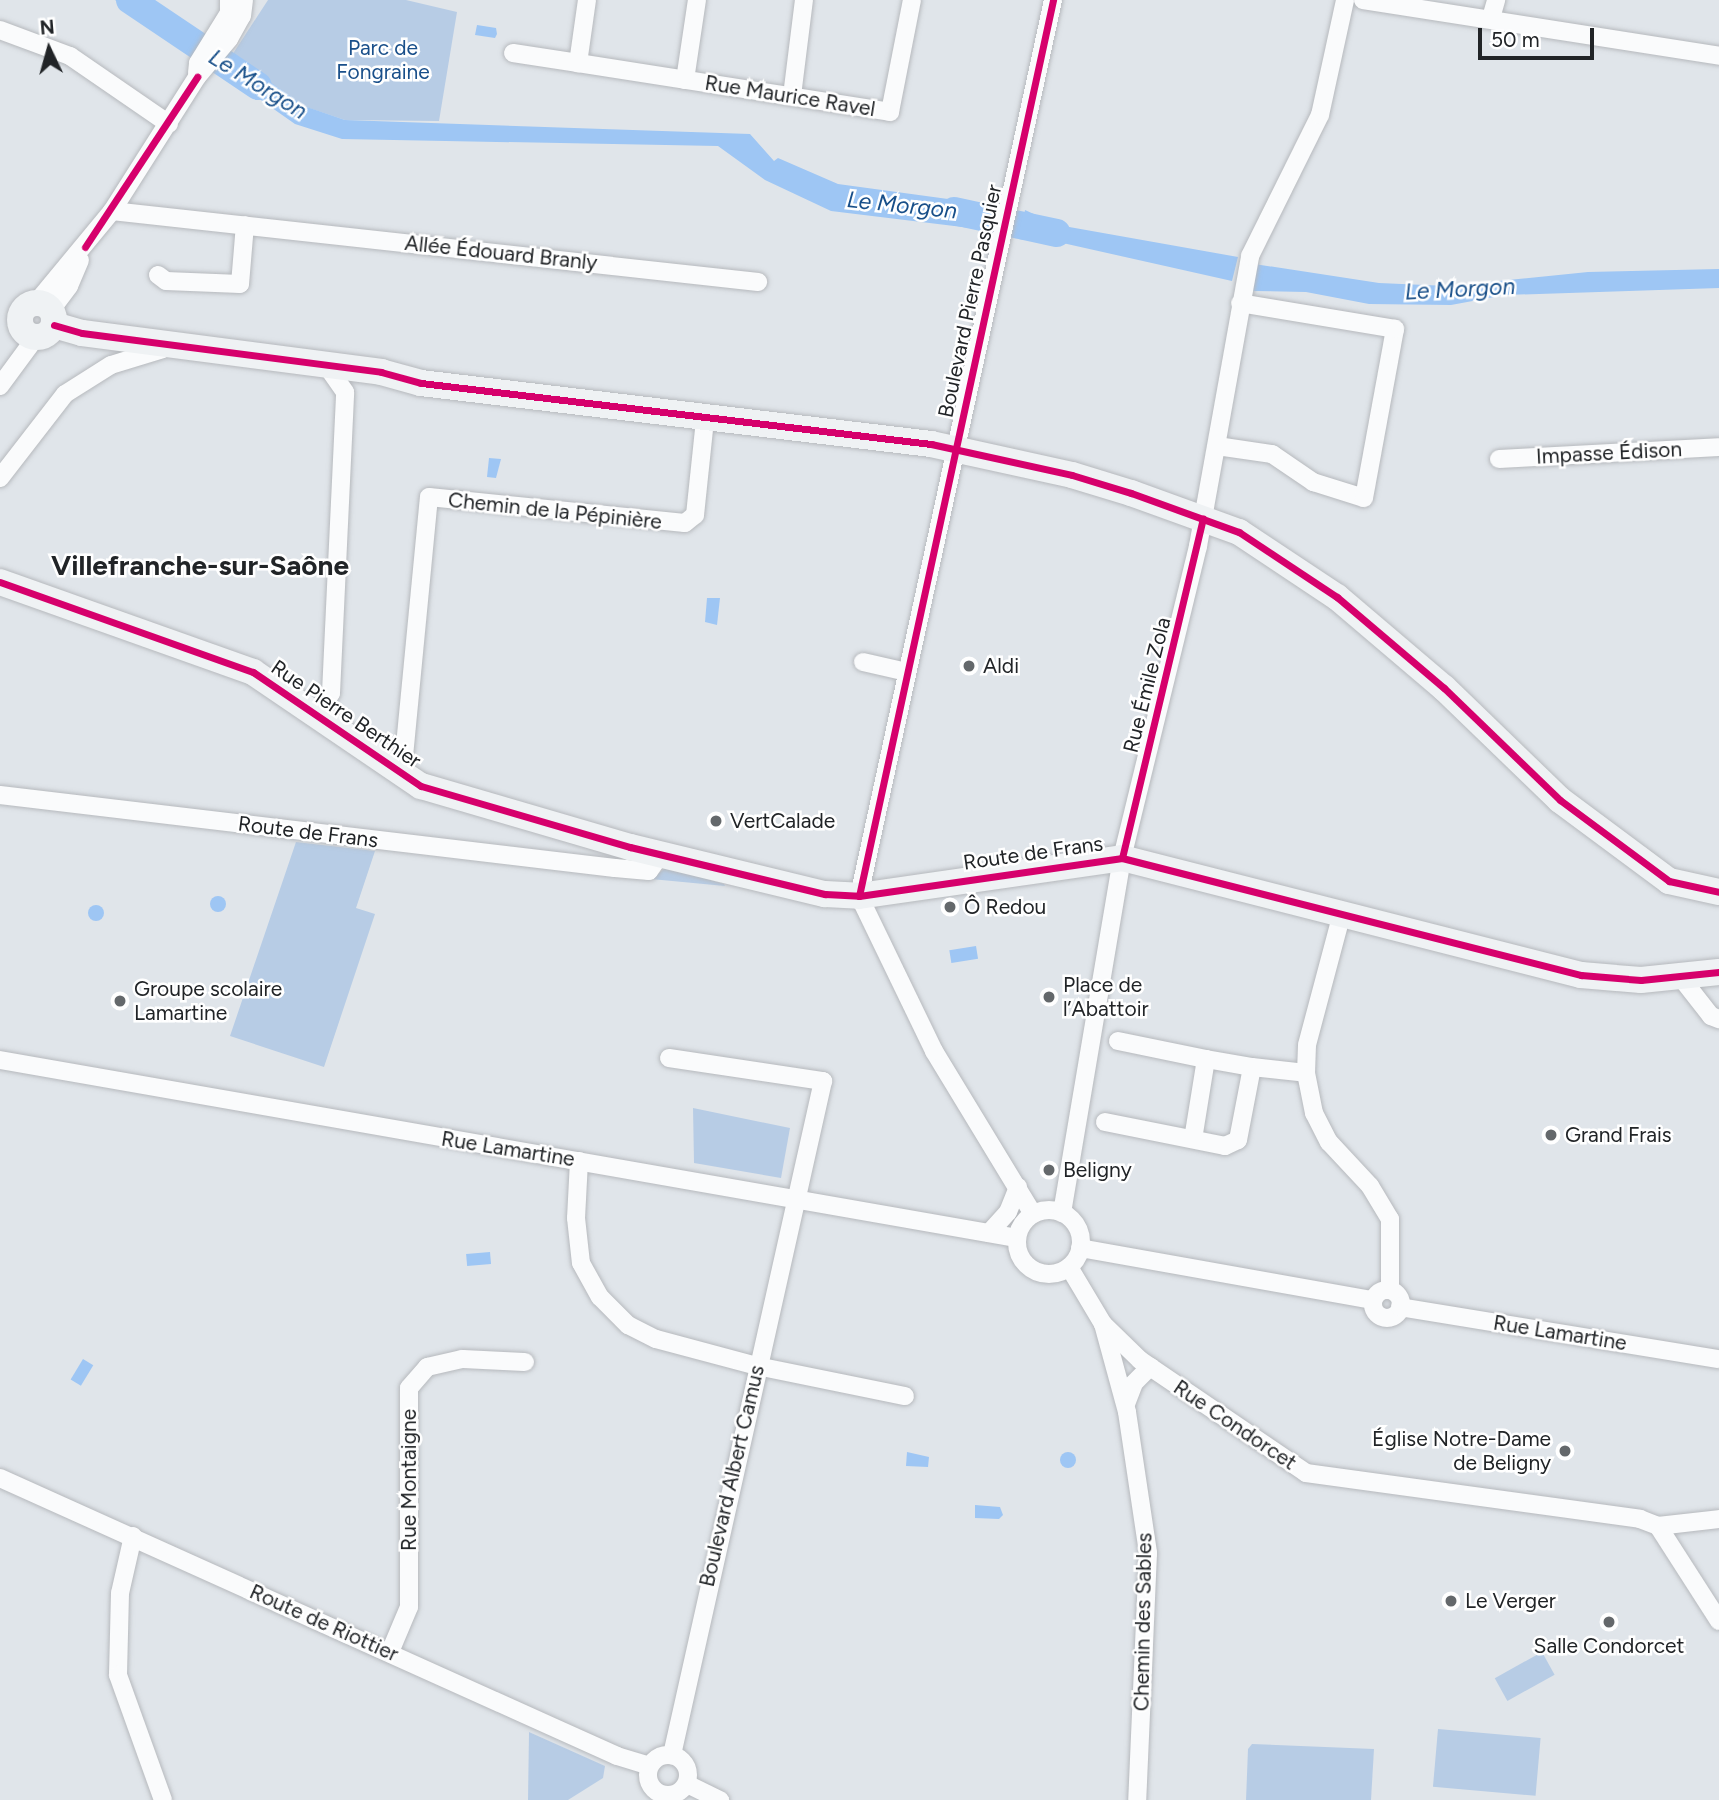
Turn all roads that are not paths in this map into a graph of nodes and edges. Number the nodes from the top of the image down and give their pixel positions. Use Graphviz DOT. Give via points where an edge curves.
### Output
graph roads {
  1 [pos="229,0"];
  2 [pos="244,0"];
  3 [pos="587,0"];
  4 [pos="697,0"];
  5 [pos="804,0"];
  6 [pos="912,0"];
  7 [pos="1053,0"];
  8 [pos="1345,0"];
  9 [pos="1363,0"];
  10 [pos="1496,0"];
  11 [pos="1491,18"];
  12 [pos="0,30"];
  13 [pos="218,45"];
  14 [pos="513,52"];
  15 [pos="1719,57"];
  16 [pos="578,63"];
  17 [pos="685,80"];
  18 [pos="792,96"];
  19 [pos="169,124"];
  20 [pos="112,211"];
  21 [pos="245,225"];
  22 [pos="158,275"];
  23 [pos="758,282"];
  24 [pos="1240,301"];
  25 [pos="32,318"];
  26 [pos="184,345"];
  27 [pos="327,366"];
  28 [pos="2,383"];
  29 [pos="705,420"];
  30 [pos="1217,446"];
  31 [pos="1719,447"];
  32 [pos="956,449"];
  33 [pos="1499,459"];
  34 [pos="0,478"];
  35 [pos="1203,519"];
  36 [pos="0,582"];
  37 [pos="863,662"];
  38 [pos="907,672"];
  39 [pos="317,714"];
  40 [pos="402,777"];
  41 [pos="0,795"];
  42 [pos="636,854"];
  43 [pos="1122,858"];
  44 [pos="1719,892"];
  45 [pos="859,896"];
  46 [pos="1341,917"];
  47 [pos="1704,980"];
  48 [pos="1719,1019"];
  49 [pos="1118,1041"];
  50 [pos="669,1058"];
  51 [pos="1206,1059"];
  52 [pos="0,1060"];
  53 [pos="1252,1067"];
  54 [pos="1306,1073"];
  55 [pos="1105,1122"];
  56 [pos="1194,1139"];
  57 [pos="579,1161"];
  58 [pos="1018,1187"];
  59 [pos="796,1197"];
  60 [pos="1062,1213"];
  61 [pos="1033,1214"];
  62 [pos="989,1233"];
  63 [pos="1017,1238"];
  64 [pos="1080,1248"];
  65 [pos="1069,1267"];
  66 [pos="1390,1290"];
  67 [pos="1373,1300"];
  68 [pos="1400,1307"];
  69 [pos="1103,1324"];
  70 [pos="1719,1359"];
  71 [pos="525,1362"];
  72 [pos="757,1366"];
  73 [pos="1150,1367"];
  74 [pos="905,1396"];
  75 [pos="1122,1397"];
  76 [pos="0,1478"];
  77 [pos="1719,1519"];
  78 [pos="1658,1526"];
  79 [pos="132,1536"];
  80 [pos="1719,1621"];
  81 [pos="390,1652"];
  82 [pos="672,1755"];
  83 [pos="649,1766"];
  84 [pos="687,1784"];
  85 [pos="668,1798"];
  86 [pos="163,1800"];
  87 [pos="720,1800"];
  88 [pos="1138,1800"];
  1 -- 13 [label="street"];
  2 -- 13 [label="street" via="242,16"];
  3 -- 16 [label="street"];
  4 -- 17 [label="street"];
  5 -- 18 [label="street"];
  6 -- 18 [label="street, Rue Maurice Ravel" via="890,112"];
  7 -- 32 [label="street, Boulevard Pierre Pasquier"];
  8 -- 24 [label="street, Rue Émile Zola" via="1320,115 1250,256"];
  9 -- 11 [label="street"];
  10 -- 11 [label="street"];
  11 -- 15 [label="street"];
  12 -- 19 [label="street" via="70,56"];
  13 -- 19 [label="street"];
  14 -- 16 [label="street, Rue Maurice Ravel"];
  16 -- 17 [label="street, Rue Maurice Ravel"];
  17 -- 18 [label="street, Rue Maurice Ravel"];
  19 -- 20 [label="street"];
  20 -- 21 [label="street, Allée Édouard Branly"];
  20 -- 25 [label="street" via="85,247 69,286"];
  21 -- 22 [label="street" via="240,284 166,281"];
  21 -- 23 [label="street, Allée Édouard Branly"];
  24 -- 30 [label="street, Rue Émile Zola"];
  24 -- 30 [label="street" via="1395,329 1364,498 1313,482 1272,454"];
  25 -- 26 [label="street" via="82,333"];
  25 -- 28 [label="street" via="8,357"];
  26 -- 27 [label="street"];
  26 -- 34 [label="street" via="111,365 65,394"];
  27 -- 29 [label="street" via="382,372 421,383"];
  27 -- 39 [label="street" via="345,392 331,693"];
  29 -- 32 [label="street"];
  29 -- 40 [label="street, Chemin de la Pépinière" via="695,515 685,523 429,497"];
  30 -- 35 [label="street, Rue Émile Zola"];
  31 -- 33 [label="street, Impasse Édison"];
  32 -- 35 [label="street" via="1072,475"];
  32 -- 38 [label="street, Boulevard Pierre Pasquier"];
  35 -- 43 [label="street, Rue Émile Zola"];
  35 -- 44 [label="street" via="1239,532 1337,597 1444,688 1560,800 1641,861 1669,881"];
  36 -- 39 [label="street, Rue Pierre Berthier" via="253,672"];
  37 -- 38 [label="street"];
  38 -- 45 [label="street, Boulevard Pierre Pasquier"];
  39 -- 40 [label="street, Rue Pierre Berthier"];
  40 -- 42 [label="street, Rue Pierre Berthier"];
  41 -- 42 [label="street, Route de Frans"];
  42 -- 45 [label="street, Route de Frans" via="825,894"];
  43 -- 45 [label="street, Route de Frans"];
  43 -- 46 [label="street, Route de Frans"];
  43 -- 60 [label="street, Rue Émile Zola"];
  45 -- 58 [label="street" via="934,1051"];
  46 -- 47 [label="street, Route de Frans" via="1581,975"];
  46 -- 54 [label="street" via="1307,1045"];
  47 -- 48 [label="street" via="1712,1016"];
  49 -- 51 [label="street"];
  50 -- 59 [label="street, Boulevard Albert Camus" via="822,1081"];
  51 -- 53 [label="street"];
  51 -- 56 [label="street"];
  52 -- 57 [label="street, Rue Lamartine"];
  53 -- 54 [label="street"];
  53 -- 56 [label="street" via="1238,1140 1225,1146"];
  54 -- 66 [label="street" via="1314,1113 1329,1142 1370,1186 1390,1219"];
  55 -- 56 [label="street"];
  57 -- 59 [label="street, Rue Lamartine"];
  57 -- 72 [label="street" via="576,1218 581,1263 600,1297 628,1325 656,1339"];
  58 -- 61 [label="street"];
  58 -- 62 [label="street" via="1008,1212"];
  59 -- 62 [label="street, Rue Lamartine"];
  59 -- 72 [label="street, Boulevard Albert Camus"];
  60 -- 61 [label="street"];
  60 -- 64 [label="street" via="1075,1224"];
  61 -- 63 [label="street"];
  62 -- 63 [label="street, Rue Lamartine"];
  63 -- 65 [label="street" via="1021,1259 1038,1273 1060,1273"];
  64 -- 65 [label="street"];
  64 -- 67 [label="street"];
  65 -- 69 [label="street, Rue Condorcet"];
  66 -- 67 [label="street" via="1381,1291"];
  66 -- 68 [label="street" via="1400,1299"];
  67 -- 68 [label="street" via="1375,1313 1383,1318 1396,1315"];
  68 -- 70 [label="street, Rue Lamartine"];
  69 -- 73 [label="street, Rue Condorcet"];
  69 -- 75 [label="street, Chemin des Sables"];
  71 -- 81 [label="street, Rue Montaigne" via="462,1359 427,1367 409,1388 409,1606"];
  72 -- 74 [label="street"];
  72 -- 82 [label="street, Boulevard Albert Camus"];
  73 -- 75 [label="street"];
  73 -- 75 [label="street"];
  73 -- 78 [label="street, Rue Condorcet" via="1306,1473 1640,1519"];
  75 -- 88 [label="street, Chemin des Sables" via="1148,1553"];
  76 -- 79 [label="street, Route de Riottier"];
  77 -- 78 [label="street, Rue Condorcet"];
  78 -- 80 [label="street"];
  79 -- 81 [label="street, Route de Riottier"];
  79 -- 86 [label="street" via="120,1593 118,1675"];
  81 -- 83 [label="street, Route de Riottier" via="617,1756"];
  82 -- 83 [label="street" via="659,1756"];
  82 -- 84 [label="street" via="687,1766"];
  83 -- 85 [label="street" via="650,1786"];
  84 -- 85 [label="street"];
  84 -- 87 [label="street"];
}
